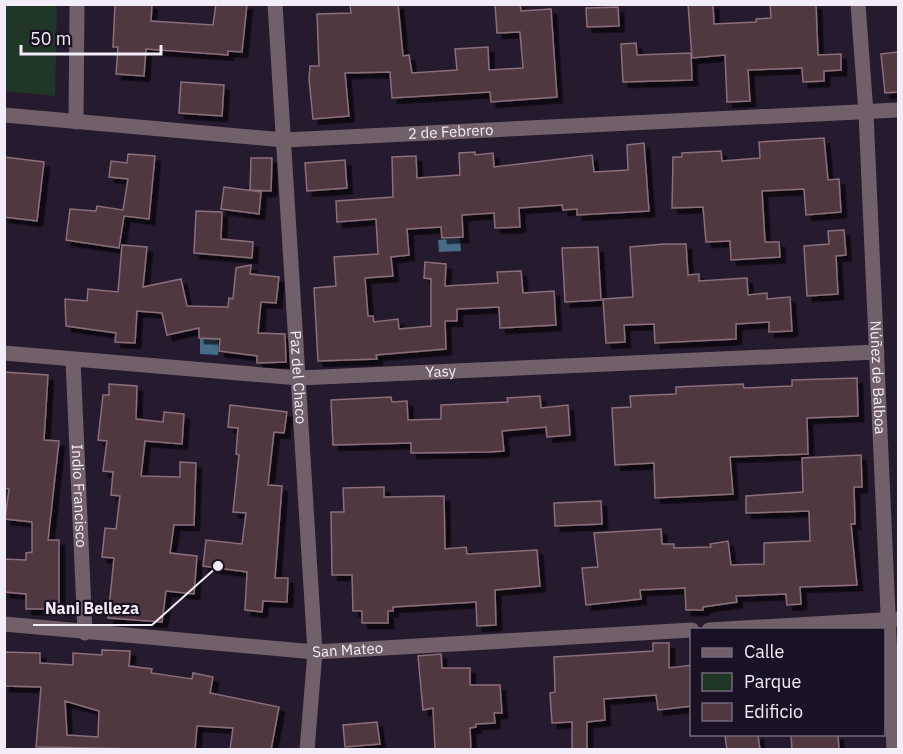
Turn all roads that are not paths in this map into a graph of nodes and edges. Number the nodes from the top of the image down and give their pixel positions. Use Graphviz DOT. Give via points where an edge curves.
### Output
graph roads {
  1 [pos="77,4"];
  2 [pos="275,4"];
  3 [pos="858,4"];
  4 [pos="898,110"];
  5 [pos="866,113"];
  6 [pos="4,115"];
  7 [pos="76,122"];
  8 [pos="284,140"];
  9 [pos="877,352"];
  10 [pos="4,353"];
  11 [pos="73,360"];
  12 [pos="299,378"];
  13 [pos="893,619"];
  14 [pos="4,624"];
  15 [pos="742,628"];
  16 [pos="690,630"];
  17 [pos="85,633"];
  18 [pos="315,652"];
  19 [pos="307,750"];
  20 [pos="894,750"];
  1 -- 7 [label="street"];
  2 -- 8 [label="street, Paz del Chaco"];
  3 -- 5 [label="street, Núñez de Balboa"];
  4 -- 5 [label="street, 2 de Febrero"];
  5 -- 8 [label="street, 2 de Febrero"];
  5 -- 9 [label="street, Núñez de Balboa"];
  6 -- 7 [label="street, 2 de Febrero"];
  7 -- 8 [label="street, 2 de Febrero"];
  8 -- 12 [label="street, Paz del Chaco"];
  9 -- 12 [label="street, Yasy"];
  9 -- 13 [label="street, Núñez de Balboa"];
  10 -- 11 [label="street, Yasy"];
  11 -- 12 [label="street, Yasy"];
  11 -- 17 [label="street, Indio Francisco"];
  12 -- 18 [label="street, Paz del Chaco"];
  13 -- 15 [label="street"];
  13 -- 20 [label="street, Núñez de Balboa"];
  14 -- 17 [label="street, San Mateo"];
  16 -- 18 [label="street, San Mateo"];
  17 -- 18 [label="street, San Mateo"];
  18 -- 19 [label="street, Paz del Chaco"];
}
